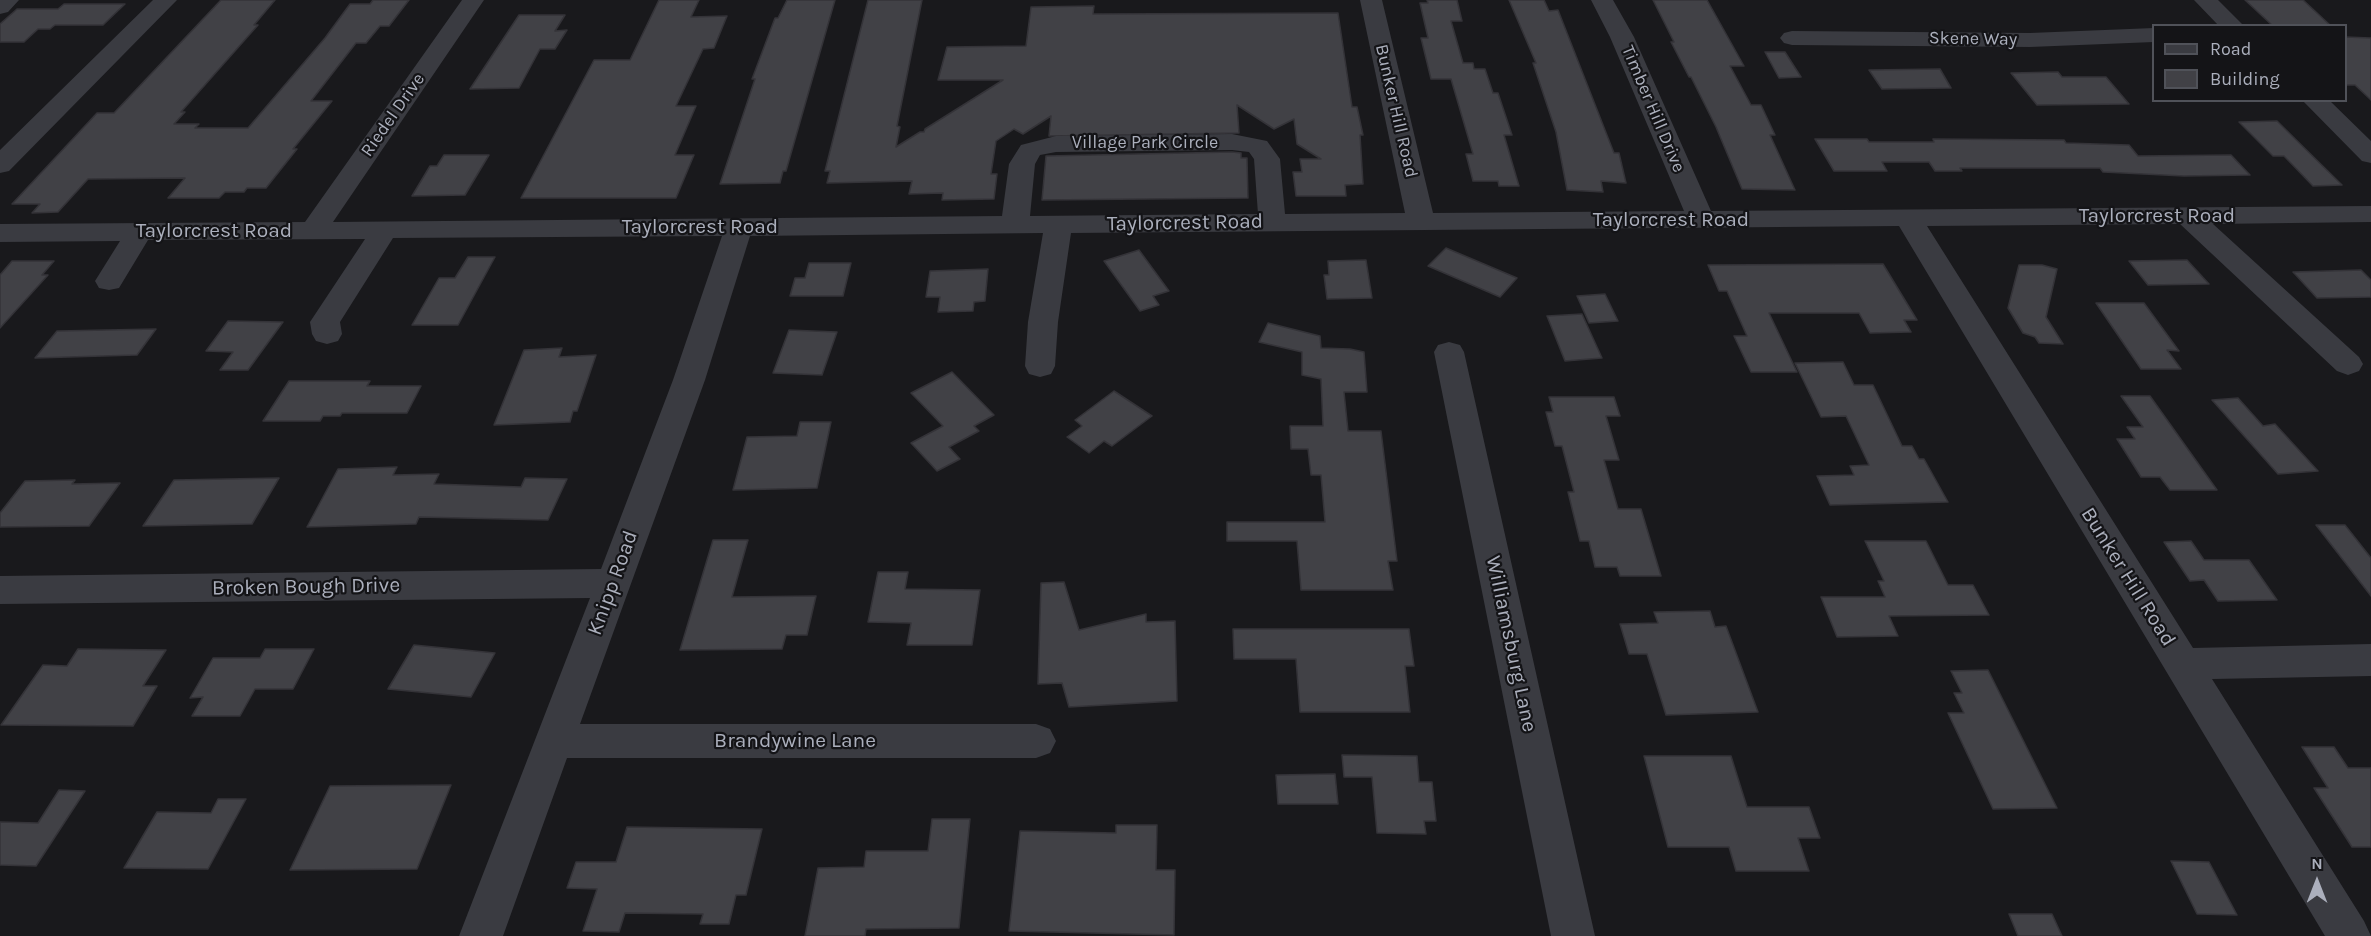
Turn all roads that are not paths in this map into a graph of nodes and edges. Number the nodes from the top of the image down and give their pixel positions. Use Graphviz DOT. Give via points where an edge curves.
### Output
graph roads {
  1 [pos="8,0"];
  2 [pos="166,0"];
  3 [pos="473,0"];
  4 [pos="1371,0"];
  5 [pos="1602,0"];
  6 [pos="2205,0"];
  7 [pos="0,7"];
  8 [pos="2231,24"];
  9 [pos="2152,35"];
  10 [pos="1792,38"];
  11 [pos="2315,102"];
  12 [pos="2371,154"];
  13 [pos="0,165"];
  14 [pos="2371,214"];
  15 [pos="2188,216"];
  16 [pos="1908,218"];
  17 [pos="1701,220"];
  18 [pos="1420,222"];
  19 [pos="1272,223"];
  20 [pos="1015,225"];
  21 [pos="1058,225"];
  22 [pos="740,227"];
  23 [pos="385,230"];
  24 [pos="313,231"];
  25 [pos="139,232"];
  26 [pos="0,233"];
  27 [pos="109,281"];
  28 [pos="327,334"];
  29 [pos="1449,352"];
  30 [pos="2348,364"];
  31 [pos="1040,366"];
  32 [pos="613,583"];
  33 [pos="0,590"];
  34 [pos="2371,660"];
  35 [pos="2181,664"];
  36 [pos="554,741"];
  37 [pos="1036,741"];
  38 [pos="481,936"];
  39 [pos="1573,936"];
  40 [pos="2349,936"];
  1 -- 7 [label="street"];
  2 -- 13 [label="street"];
  3 -- 24 [label="street, Riedel Drive"];
  4 -- 18 [label="street, Bunker Hill Road"];
  5 -- 17 [label="street, Timber Hill Drive" via="1622,37"];
  6 -- 8 [label="street"];
  9 -- 10 [label="street, Skene Way" via="2030,40"];
  11 -- 12 [label="street"];
  14 -- 15 [label="street, Taylorcrest Road"];
  15 -- 16 [label="street, Taylorcrest Road"];
  15 -- 30 [label="street"];
  16 -- 17 [label="street, Taylorcrest Road"];
  16 -- 35 [label="street, Bunker Hill Road"];
  17 -- 18 [label="street, Taylorcrest Road"];
  18 -- 19 [label="street, Taylorcrest Road"];
  19 -- 20 [label="street, Village Park Circle" via="1267,159 1258,146 1232,142 1068,144 1030,150 1022,164"];
  19 -- 21 [label="street, Taylorcrest Road"];
  20 -- 21 [label="street, Taylorcrest Road"];
  20 -- 22 [label="street, Taylorcrest Road"];
  21 -- 31 [label="street"];
  22 -- 23 [label="street, Taylorcrest Road"];
  22 -- 32 [label="street, Knipp Road" via="689,380"];
  23 -- 24 [label="street, Taylorcrest Road"];
  23 -- 28 [label="street" via="325,322"];
  24 -- 25 [label="street, Taylorcrest Road"];
  25 -- 26 [label="street, Taylorcrest Road"];
  25 -- 27 [label="street"];
  29 -- 39 [label="street, Williamsburg Lane"];
  32 -- 33 [label="street, Broken Bough Drive"];
  32 -- 36 [label="street, Knipp Road"];
  34 -- 35 [label="street"];
  35 -- 40 [label="street, Bunker Hill Road"];
  36 -- 37 [label="street, Brandywine Lane"];
  36 -- 38 [label="street, Knipp Road"];
}
